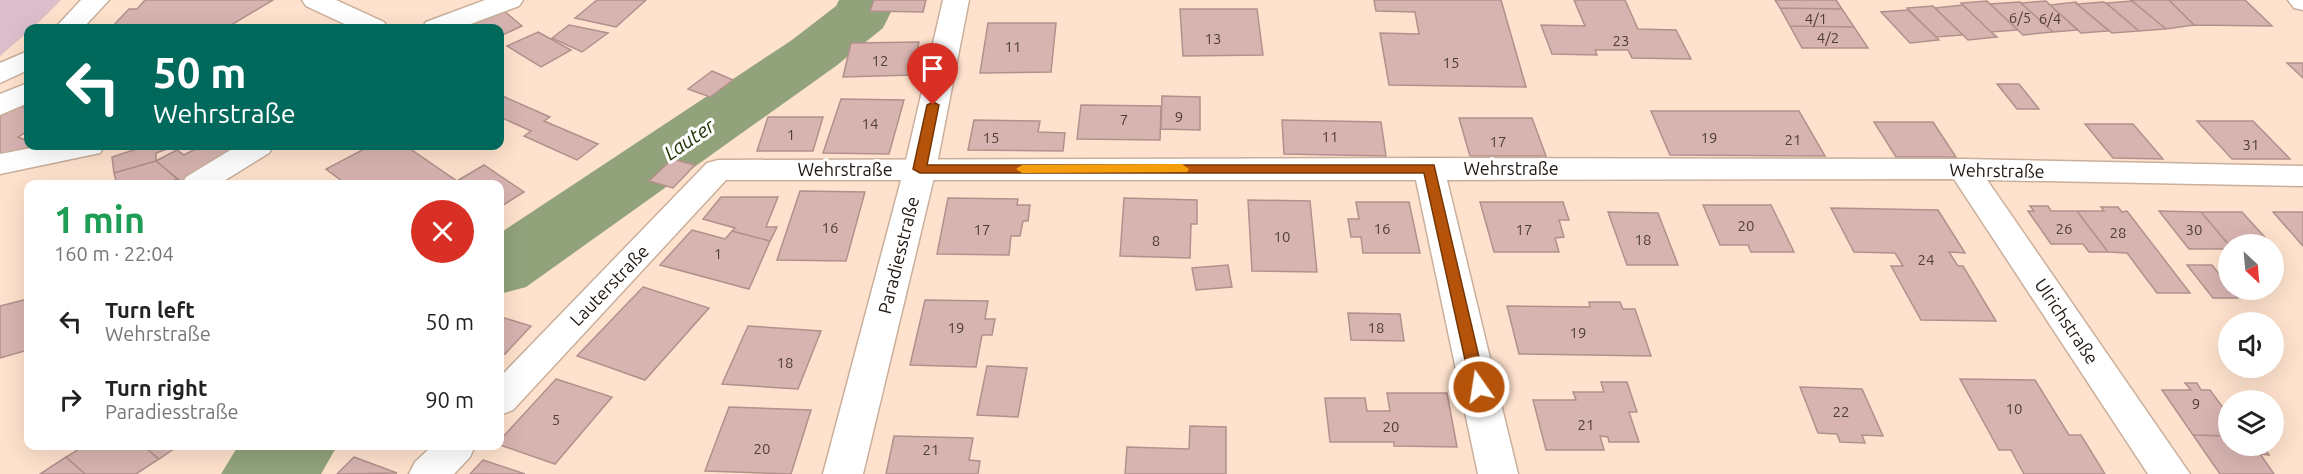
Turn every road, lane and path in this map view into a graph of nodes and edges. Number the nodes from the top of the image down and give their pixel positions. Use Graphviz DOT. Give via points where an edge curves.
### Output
graph roads {
  1 [pos="96,0"];
  2 [pos="315,0"];
  3 [pos="510,0"];
  4 [pos="956,0"];
  5 [pos="72,24"];
  6 [pos="366,24"];
  7 [pos="447,24"];
  8 [pos="24,61"];
  9 [pos="0,74"];
  10 [pos="24,94"];
  11 [pos="0,106"];
  12 [pos="69,150"];
  13 [pos="252,150"];
  14 [pos="0,164"];
  15 [pos="1429,168"];
  16 [pos="920,169"];
  17 [pos="1963,169"];
  18 [pos="718,170"];
  19 [pos="2303,176"];
  20 [pos="203,180"];
  21 [pos="504,396"];
  22 [pos="452,450"];
  23 [pos="429,474"];
  24 [pos="843,474"];
  25 [pos="1498,474"];
  26 [pos="2170,474"];
  1 -- 5 [label="street"];
  2 -- 6 [label="street"];
  3 -- 7 [label="street"];
  4 -- 16 [label="street, Paradiesstraße"];
  8 -- 9 [label="street"];
  10 -- 11 [label="street"];
  12 -- 14 [label="street"];
  13 -- 20 [label="street"];
  15 -- 16 [label="street, Wehrstraße"];
  15 -- 17 [label="street, Wehrstraße"];
  15 -- 25 [label="street"];
  16 -- 18 [label="street, Wehrstraße"];
  16 -- 24 [label="street, Paradiesstraße"];
  17 -- 19 [label="street, Wehrstraße"];
  17 -- 26 [label="street, Ulrichstraße"];
  18 -- 21 [label="street, Lauterstraße"];
  22 -- 23 [label="street"];
}
